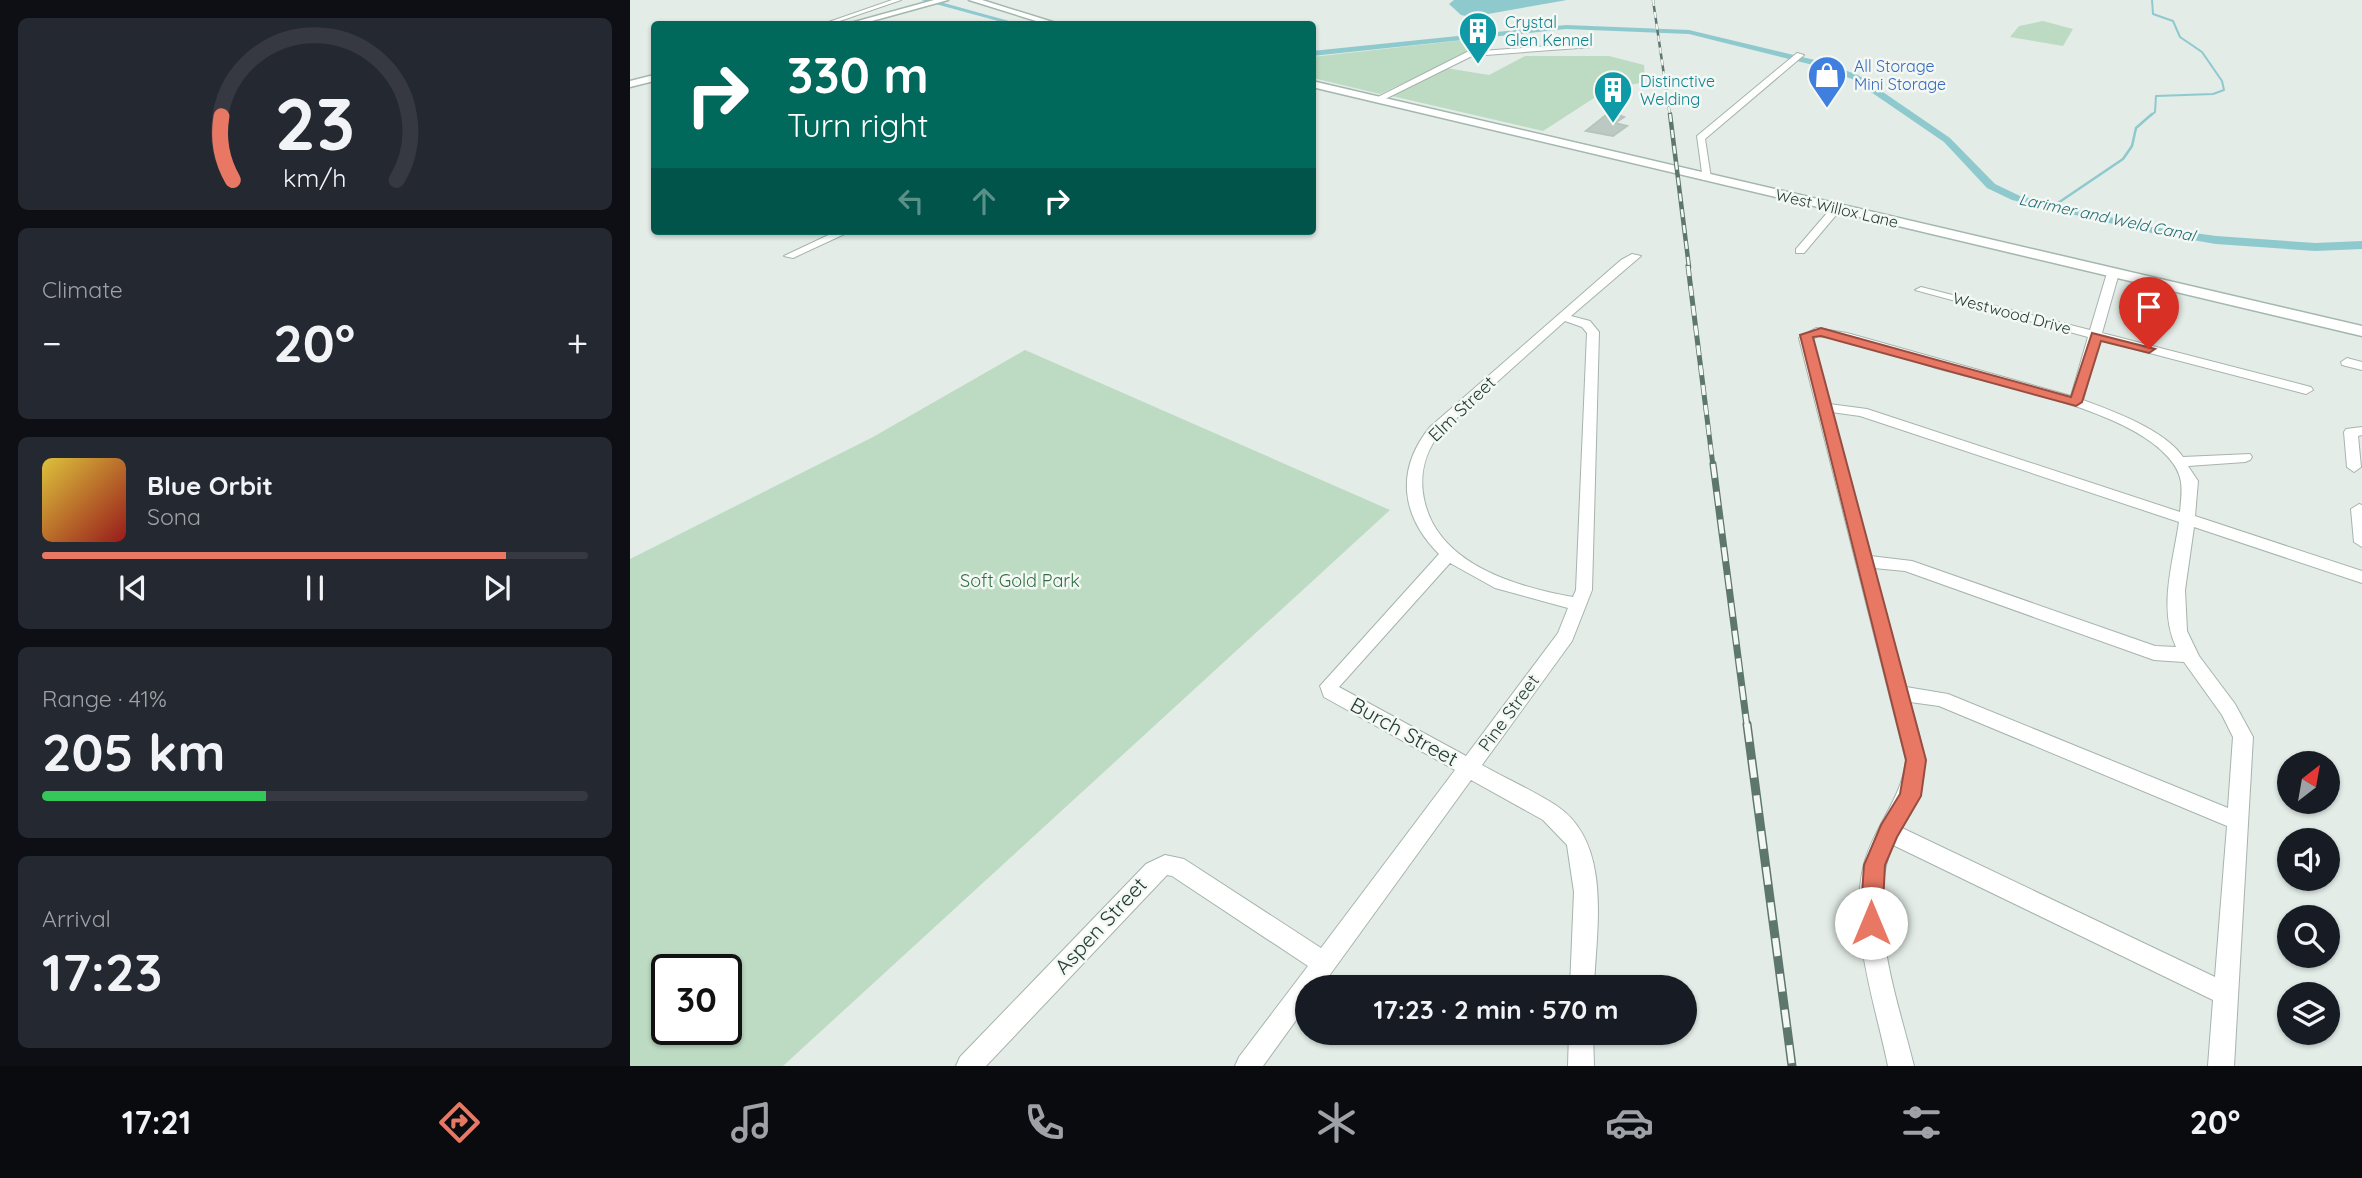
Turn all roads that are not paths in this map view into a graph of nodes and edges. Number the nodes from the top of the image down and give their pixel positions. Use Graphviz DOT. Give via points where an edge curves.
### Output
graph roads {
  1 [pos="898,0"];
  2 [pos="944,0"];
  3 [pos="973,0"];
  4 [pos="836,21"];
  5 [pos="864,21"];
  6 [pos="1044,21"];
  7 [pos="1589,45"];
  8 [pos="1796,57"];
  9 [pos="651,79"];
  10 [pos="630,84"];
  11 [pos="1316,85"];
  12 [pos="1378,99"];
  13 [pos="1706,178"];
  14 [pos="1837,208"];
  15 [pos="837,235"];
  16 [pos="1800,251"];
  17 [pos="789,256"];
  18 [pos="1636,256"];
  19 [pos="2113,273"];
  20 [pos="1921,290"];
  21 [pos="1563,317"];
  22 [pos="2362,331"];
  23 [pos="2096,335"];
  24 [pos="2347,362"];
  25 [pos="2362,366"];
  26 [pos="2306,390"];
  27 [pos="2076,402"];
  28 [pos="1824,407"];
  29 [pos="2360,430"];
  30 [pos="2245,457"];
  31 [pos="2179,462"];
  32 [pos="2354,467"];
  33 [pos="2362,510"];
  34 [pos="2188,519"];
  35 [pos="2362,542"];
  36 [pos="1449,554"];
  37 [pos="1864,561"];
  38 [pos="2362,577"];
  39 [pos="1580,604"];
  40 [pos="2191,655"];
  41 [pos="1898,693"];
  42 [pos="1468,768"];
  43 [pos="2237,821"];
  44 [pos="1888,832"];
  45 [pos="1323,963"];
  46 [pos="1582,975"];
  47 [pos="2226,994"];
  48 [pos="1581,1045"];
  49 [pos="969,1066"];
  50 [pos="1248,1066"];
  51 [pos="1581,1066"];
  52 [pos="1901,1066"];
  53 [pos="2221,1066"];
  1 -- 4 [label="street"];
  2 -- 5 [label="main road"];
  3 -- 6 [label="main road"];
  7 -- 12 [label="street" via="1470,54"];
  8 -- 13 [label="street" via="1700,138"];
  9 -- 10 [label="main road"];
  11 -- 12 [label="main road, West Willox Lane"];
  12 -- 13 [label="main road, West Willox Lane"];
  13 -- 14 [label="main road, West Willox Lane"];
  14 -- 16 [label="street"];
  14 -- 19 [label="main road, West Willox Lane"];
  15 -- 17 [label="street"];
  18 -- 21 [label="street, Elm Street"];
  19 -- 22 [label="main road, West Willox Lane"];
  19 -- 23 [label="street"];
  20 -- 23 [label="street, Westwood Drive"];
  21 -- 36 [label="street, Elm Street" via="1435,430 1423,446 1413,477 1416,501 1425,526"];
  21 -- 39 [label="street, Pine Street" via="1586,324 1593,332"];
  23 -- 26 [label="street, Westwood Drive"];
  23 -- 27 [label="street"];
  24 -- 25 [label="street"];
  27 -- 28 [label="street" via="1816,332 1805,338"];
  27 -- 31 [label="street" via="2136,426"];
  28 -- 34 [label="street" via="1862,412"];
  28 -- 37 [label="street"];
  29 -- 32 [label="street" via="2351,432"];
  30 -- 31 [label="street"];
  31 -- 34 [label="street" via="2193,490"];
  33 -- 35 [label="street"];
  34 -- 38 [label="street"];
  34 -- 40 [label="street" via="2176,615 2181,639"];
  36 -- 39 [label="street, Elm Street" via="1500,585"];
  36 -- 42 [label="street, Burch Street" via="1329,686 1331,692"];
  37 -- 40 [label="street" via="1906,565 2154,653"];
  37 -- 41 [label="street"];
  39 -- 42 [label="street, Pine Street" via="1566,636"];
  40 -- 43 [label="street" via="2243,737"];
  41 -- 43 [label="street" via="1941,699"];
  41 -- 44 [label="street" via="1916,760 1916,778"];
  42 -- 45 [label="street, Pine Street"];
  42 -- 46 [label="street, Burch Street" via="1550,813 1575,841 1584,872"];
  43 -- 47 [label="street"];
  44 -- 47 [label="street"];
  44 -- 52 [label="street" via="1874,865 1871,923"];
  45 -- 49 [label="street, Aspen Street" via="1176,866 1165,865 1154,871"];
  45 -- 50 [label="street, Pine Street"];
  47 -- 53 [label="street"];
  48 -- 51 [label="street"];
}
